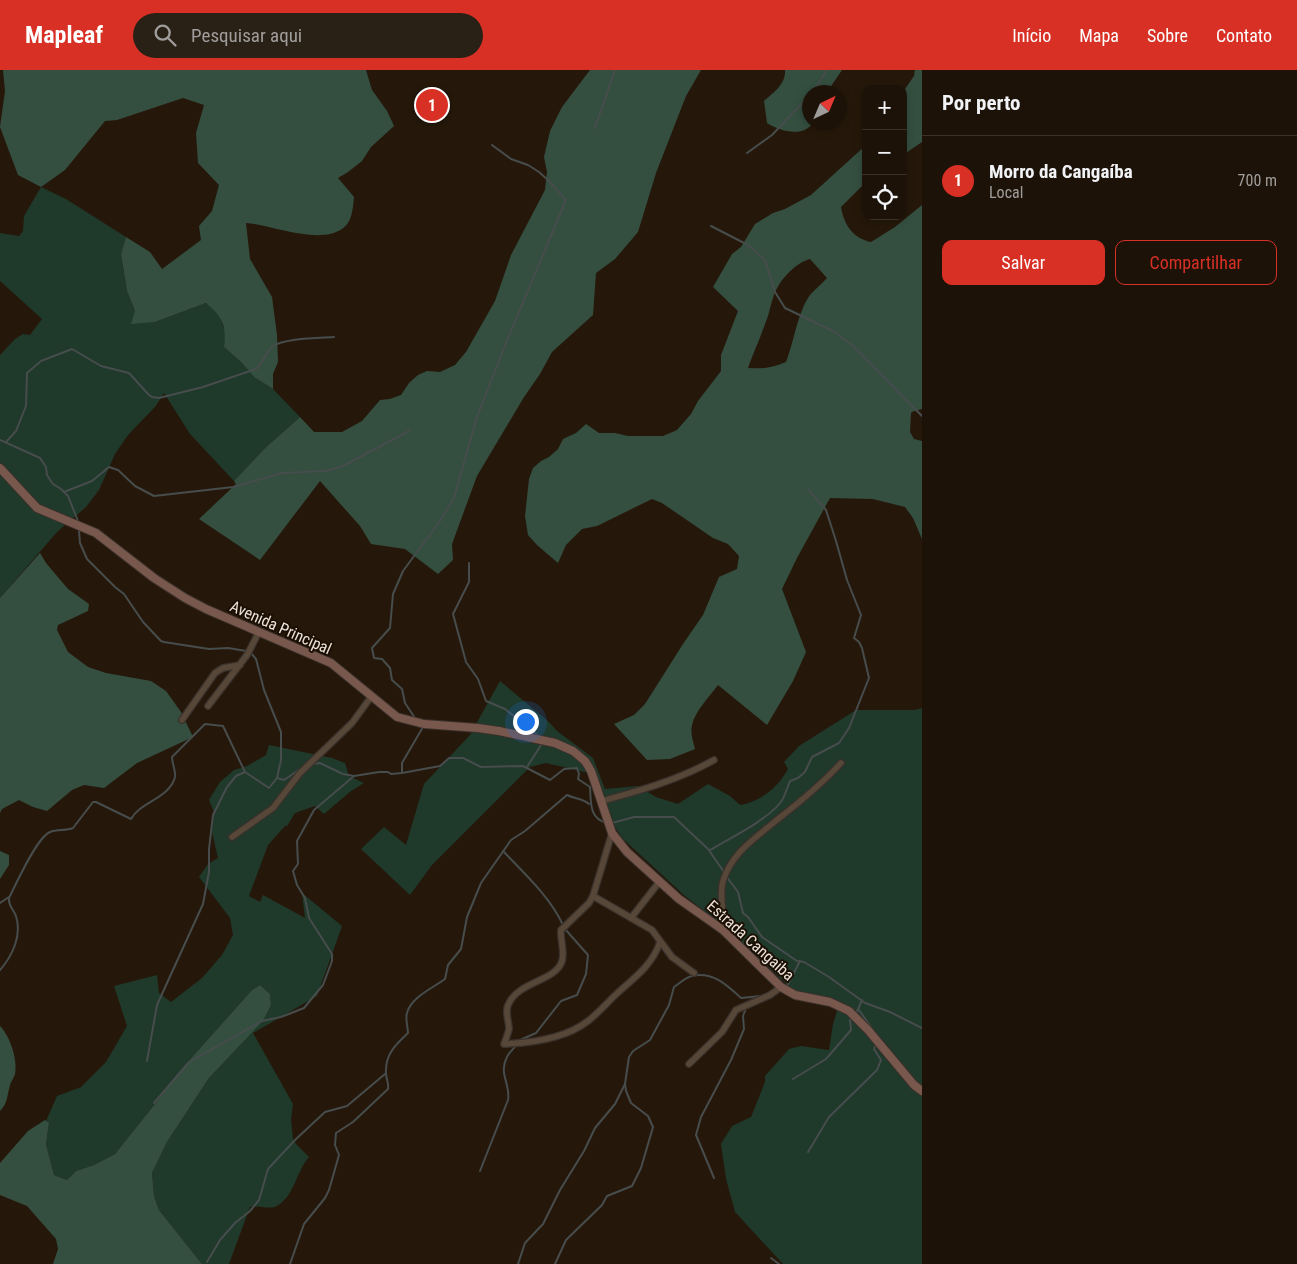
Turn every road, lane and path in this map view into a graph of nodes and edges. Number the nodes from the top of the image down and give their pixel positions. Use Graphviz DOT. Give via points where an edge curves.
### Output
graph roads {
  1 [pos="0,468"];
  2 [pos="259,632"];
  3 [pos="240,665"];
  4 [pos="371,696"];
  5 [pos="208,706"];
  6 [pos="182,720"];
  7 [pos="714,760"];
  8 [pos="841,763"];
  9 [pos="602,801"];
  10 [pos="612,833"];
  11 [pos="232,837"];
  12 [pos="660,881"];
  13 [pos="592,896"];
  14 [pos="630,918"];
  15 [pos="723,930"];
  16 [pos="660,942"];
  17 [pos="694,973"];
  18 [pos="781,987"];
  19 [pos="689,1064"];
  20 [pos="922,1091"];
  1 -- 2 [label="street, Avenida Principal" via="38,508 91,530 185,598"];
  2 -- 3 [label="street"];
  2 -- 4 [label="street, Avenida Principal" via="330,664"];
  3 -- 5 [label="street"];
  3 -- 6 [label="street" via="215,673"];
  4 -- 9 [label="street, Avenida Principal" via="393,714 412,722 478,728 565,746 589,766"];
  4 -- 11 [label="street" via="352,723 300,774 272,808"];
  7 -- 9 [label="street" via="690,774"];
  8 -- 15 [label="street" via="736,856 721,888"];
  9 -- 10 [label="street, Avenida Principal"];
  10 -- 12 [label="street, Estrada Cangaiba" via="627,852"];
  10 -- 13 [label="street"];
  12 -- 14 [label="street"];
  12 -- 15 [label="street, Estrada Cangaiba"];
  13 -- 14 [label="street"];
  13 -- 16 [label="street" via="561,930 563,956 560,965 524,987 508,1003 508,1030 504,1044 537,1041 582,1026 643,970"];
  14 -- 16 [label="street" via="652,930"];
  15 -- 18 [label="street, Estrada Cangaiba"];
  16 -- 17 [label="street" via="672,958"];
  18 -- 19 [label="street" via="736,1010 722,1032"];
  18 -- 20 [label="street, Estrada Cangaiba" via="795,995 830,1002 849,1011"];
}
